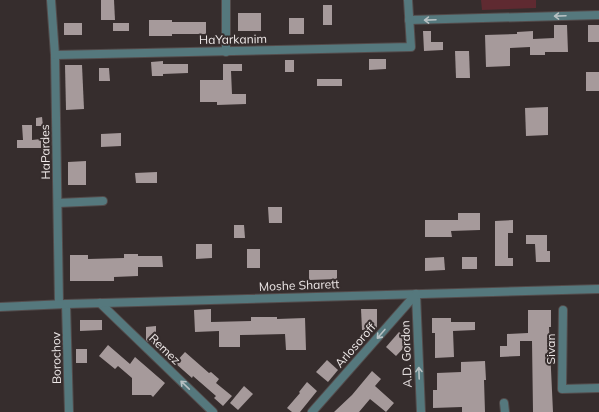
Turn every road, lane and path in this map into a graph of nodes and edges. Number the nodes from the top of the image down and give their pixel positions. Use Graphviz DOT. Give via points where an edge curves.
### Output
graph roads {
  1 [pos="51,0"];
  2 [pos="226,0"];
  3 [pos="408,0"];
  4 [pos="599,15"];
  5 [pos="409,20"];
  6 [pos="226,52"];
  7 [pos="55,55"];
  8 [pos="102,201"];
  9 [pos="58,202"];
  10 [pos="599,289"];
  11 [pos="416,294"];
  12 [pos="100,303"];
  13 [pos="63,304"];
  14 [pos="0,307"];
  15 [pos="563,310"];
  16 [pos="599,388"];
  17 [pos="504,403"];
  18 [pos="69,412"];
  19 [pos="213,412"];
  20 [pos="312,412"];
  21 [pos="420,412"];
  22 [pos="505,412"];
  1 -- 7 [label="street, HaPardes"];
  2 -- 6 [label="street"];
  3 -- 5 [label="street"];
  4 -- 5 [label="street, one-way"];
  5 -- 6 [label="street, HaYarkanim" via="411,47"];
  6 -- 7 [label="street, HaYarkanim"];
  7 -- 9 [label="street, HaPardes"];
  8 -- 9 [label="street"];
  9 -- 13 [label="street, HaPardes"];
  10 -- 11 [label="street, Moshe Sharett"];
  11 -- 12 [label="street, Moshe Sharett"];
  11 -- 20 [label="street, Arlosoroff, one-way"];
  21 -- 11 [label="street, A.D. Gordon, one-way"];
  12 -- 13 [label="street, Moshe Sharett"];
  19 -- 12 [label="street, Remez, one-way"];
  13 -- 14 [label="street, Moshe Sharett"];
  13 -- 18 [label="street, Borochov"];
  15 -- 16 [label="street, Sivan" via="562,389"];
  17 -- 22 [label="street"];
}
